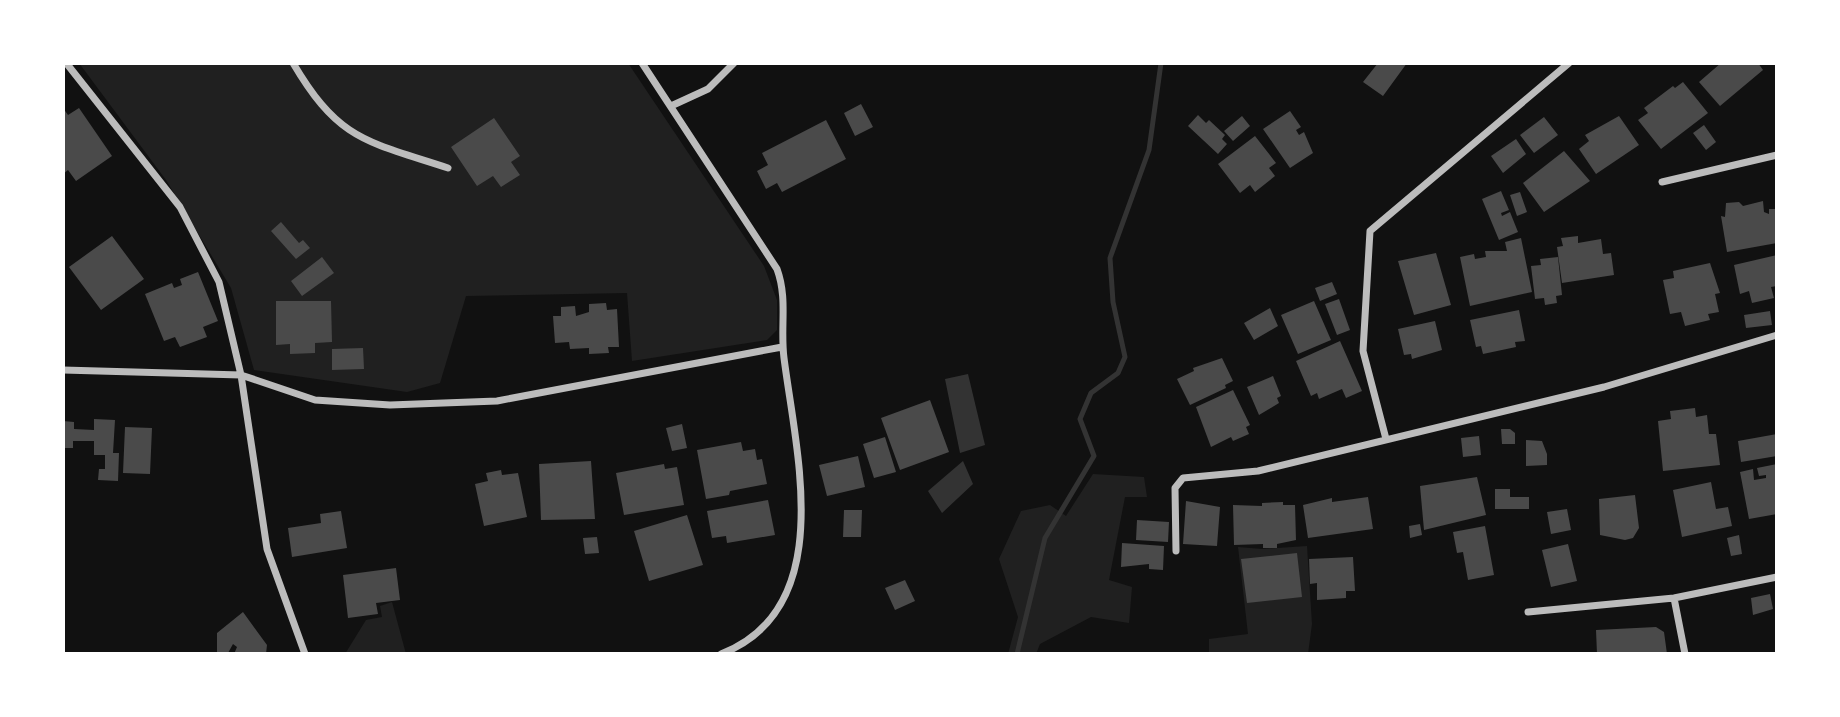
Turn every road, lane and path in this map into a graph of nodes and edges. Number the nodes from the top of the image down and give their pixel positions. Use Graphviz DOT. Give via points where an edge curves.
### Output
graph roads {
  1 [pos="293,63"];
  2 [pos="642,63"];
  3 [pos="734,63"];
  4 [pos="1569,63"];
  5 [pos="66,65"];
  6 [pos="671,106"];
  7 [pos="1777,155"];
  8 [pos="447,168"];
  9 [pos="1662,182"];
  10 [pos="1777,335"];
  11 [pos="782,346"];
  12 [pos="63,370"];
  13 [pos="241,375"];
  14 [pos="1386,439"];
  15 [pos="1176,551"];
  16 [pos="1777,577"];
  17 [pos="1674,598"];
  18 [pos="1528,612"];
  19 [pos="305,654"];
  20 [pos="720,654"];
  21 [pos="1685,654"];
  1 -- 8 [label="street" via="311,93 340,126 364,141"];
  2 -- 6 [label="street"];
  3 -- 6 [label="street" via="708,89"];
  4 -- 14 [label="street" via="1370,231 1363,351"];
  5 -- 13 [label="street" via="180,207 219,282"];
  6 -- 11 [label="street" via="777,269 784,299"];
  7 -- 9 [label="street"];
  10 -- 14 [label="street" via="1604,387"];
  11 -- 13 [label="street" via="497,401 390,405 315,400"];
  11 -- 20 [label="street" via="802,495 800,554 779,606 766,625 740,646"];
  12 -- 13 [label="street"];
  13 -- 19 [label="street" via="267,549"];
  14 -- 15 [label="street" via="1258,471 1183,478 1175,488"];
  16 -- 17 [label="street"];
  17 -- 18 [label="street"];
  17 -- 21 [label="street"];
}
